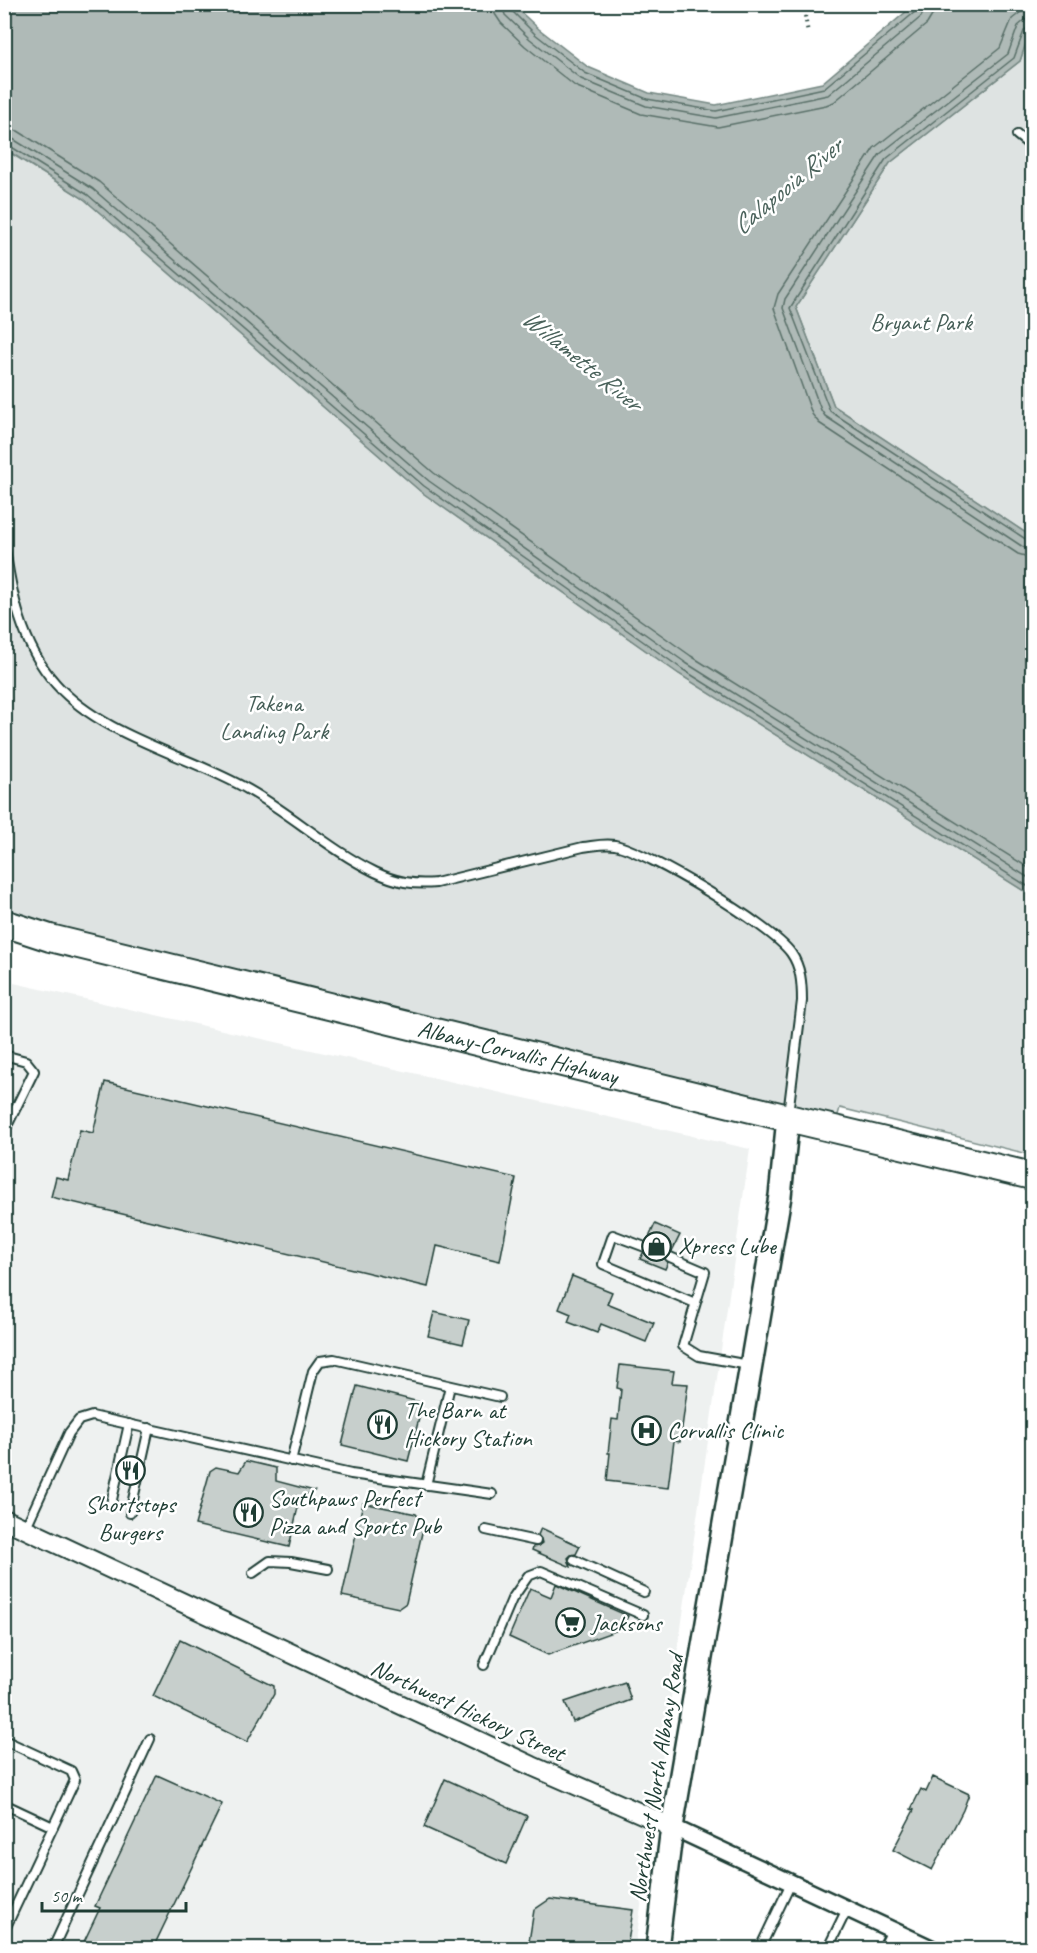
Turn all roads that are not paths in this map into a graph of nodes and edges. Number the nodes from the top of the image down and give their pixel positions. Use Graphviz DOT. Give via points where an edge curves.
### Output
graph roads {
  1 [pos="1017,135"];
  2 [pos="1032,147"];
  3 [pos="4,542"];
  4 [pos="4,922"];
  5 [pos="4,1055"];
  6 [pos="788,1118"];
  7 [pos="4,1132"];
  8 [pos="1032,1176"];
  9 [pos="645,1247"];
  10 [pos="670,1257"];
  11 [pos="695,1303"];
  12 [pos="751,1365"];
  13 [pos="450,1386"];
  14 [pos="500,1397"];
  15 [pos="129,1424"];
  16 [pos="149,1428"];
  17 [pos="291,1461"];
  18 [pos="426,1485"];
  19 [pos="492,1494"];
  20 [pos="111,1504"];
  21 [pos="130,1513"];
  22 [pos="4,1519"];
  23 [pos="25,1529"];
  24 [pos="486,1530"];
  25 [pos="536,1542"];
  26 [pos="574,1560"];
  27 [pos="328,1569"];
  28 [pos="253,1573"];
  29 [pos="644,1592"];
  30 [pos="643,1614"];
  31 [pos="484,1665"];
  32 [pos="150,1739"];
  33 [pos="4,1740"];
  34 [pos="4,1804"];
  35 [pos="53,1827"];
  36 [pos="672,1827"];
  37 [pos="791,1883"];
  38 [pos="847,1909"];
  39 [pos="4,1931"];
  40 [pos="896,1932"];
  41 [pos="53,1948"];
  42 [pos="657,1948"];
  43 [pos="760,1948"];
  44 [pos="828,1948"];
  45 [pos="887,1948"];
  46 [pos="931,1948"];
  1 -- 2 [label="lane"];
  3 -- 6 [label="lane" via="24,633 36,658 69,698 115,728 250,791 376,872 415,885 436,884 583,847 615,845 719,898 772,933 793,955 802,983"];
  4 -- 6 [label="highway, Albany-Corvallis Highway" via="50,938"];
  5 -- 7 [label="lane" via="26,1061 34,1071"];
  6 -- 8 [label="highway, Albany-Corvallis Highway"];
  6 -- 12 [label="main road, Northwest North Albany Road" via="780,1196"];
  9 -- 11 [label="lane" via="613,1235 603,1264"];
  10 -- 11 [label="lane" via="705,1272"];
  11 -- 12 [label="lane" via="683,1346 699,1356"];
  12 -- 36 [label="main road, Northwest North Albany Road"];
  13 -- 14 [label="lane"];
  13 -- 17 [label="lane" via="334,1359 320,1361 313,1371"];
  13 -- 18 [label="lane"];
  15 -- 16 [label="lane"];
  15 -- 20 [label="lane"];
  15 -- 23 [label="lane" via="92,1416 79,1420 69,1433"];
  16 -- 17 [label="lane"];
  16 -- 21 [label="lane"];
  17 -- 18 [label="lane"];
  18 -- 19 [label="lane"];
  22 -- 23 [label="street, Northwest Hickory Street"];
  23 -- 36 [label="street, Northwest Hickory Street" via="521,1761"];
  24 -- 25 [label="lane"];
  26 -- 29 [label="lane"];
  27 -- 28 [label="lane" via="270,1561"];
  30 -- 31 [label="lane" via="541,1570 528,1576 512,1599"];
  32 -- 41 [label="lane"];
  33 -- 35 [label="lane" via="71,1771 75,1780"];
  34 -- 35 [label="lane"];
  35 -- 39 [label="lane"];
  36 -- 37 [label="street, Northwest Hickory Street"];
  36 -- 42 [label="main road, Northwest North Albany Road"];
  37 -- 38 [label="street, Northwest Hickory Street"];
  37 -- 43 [label="lane"];
  38 -- 40 [label="street, Northwest Hickory Street"];
  38 -- 44 [label="lane"];
  40 -- 45 [label="street"];
  40 -- 46 [label="street, Northwest Hickory Street"];
}
